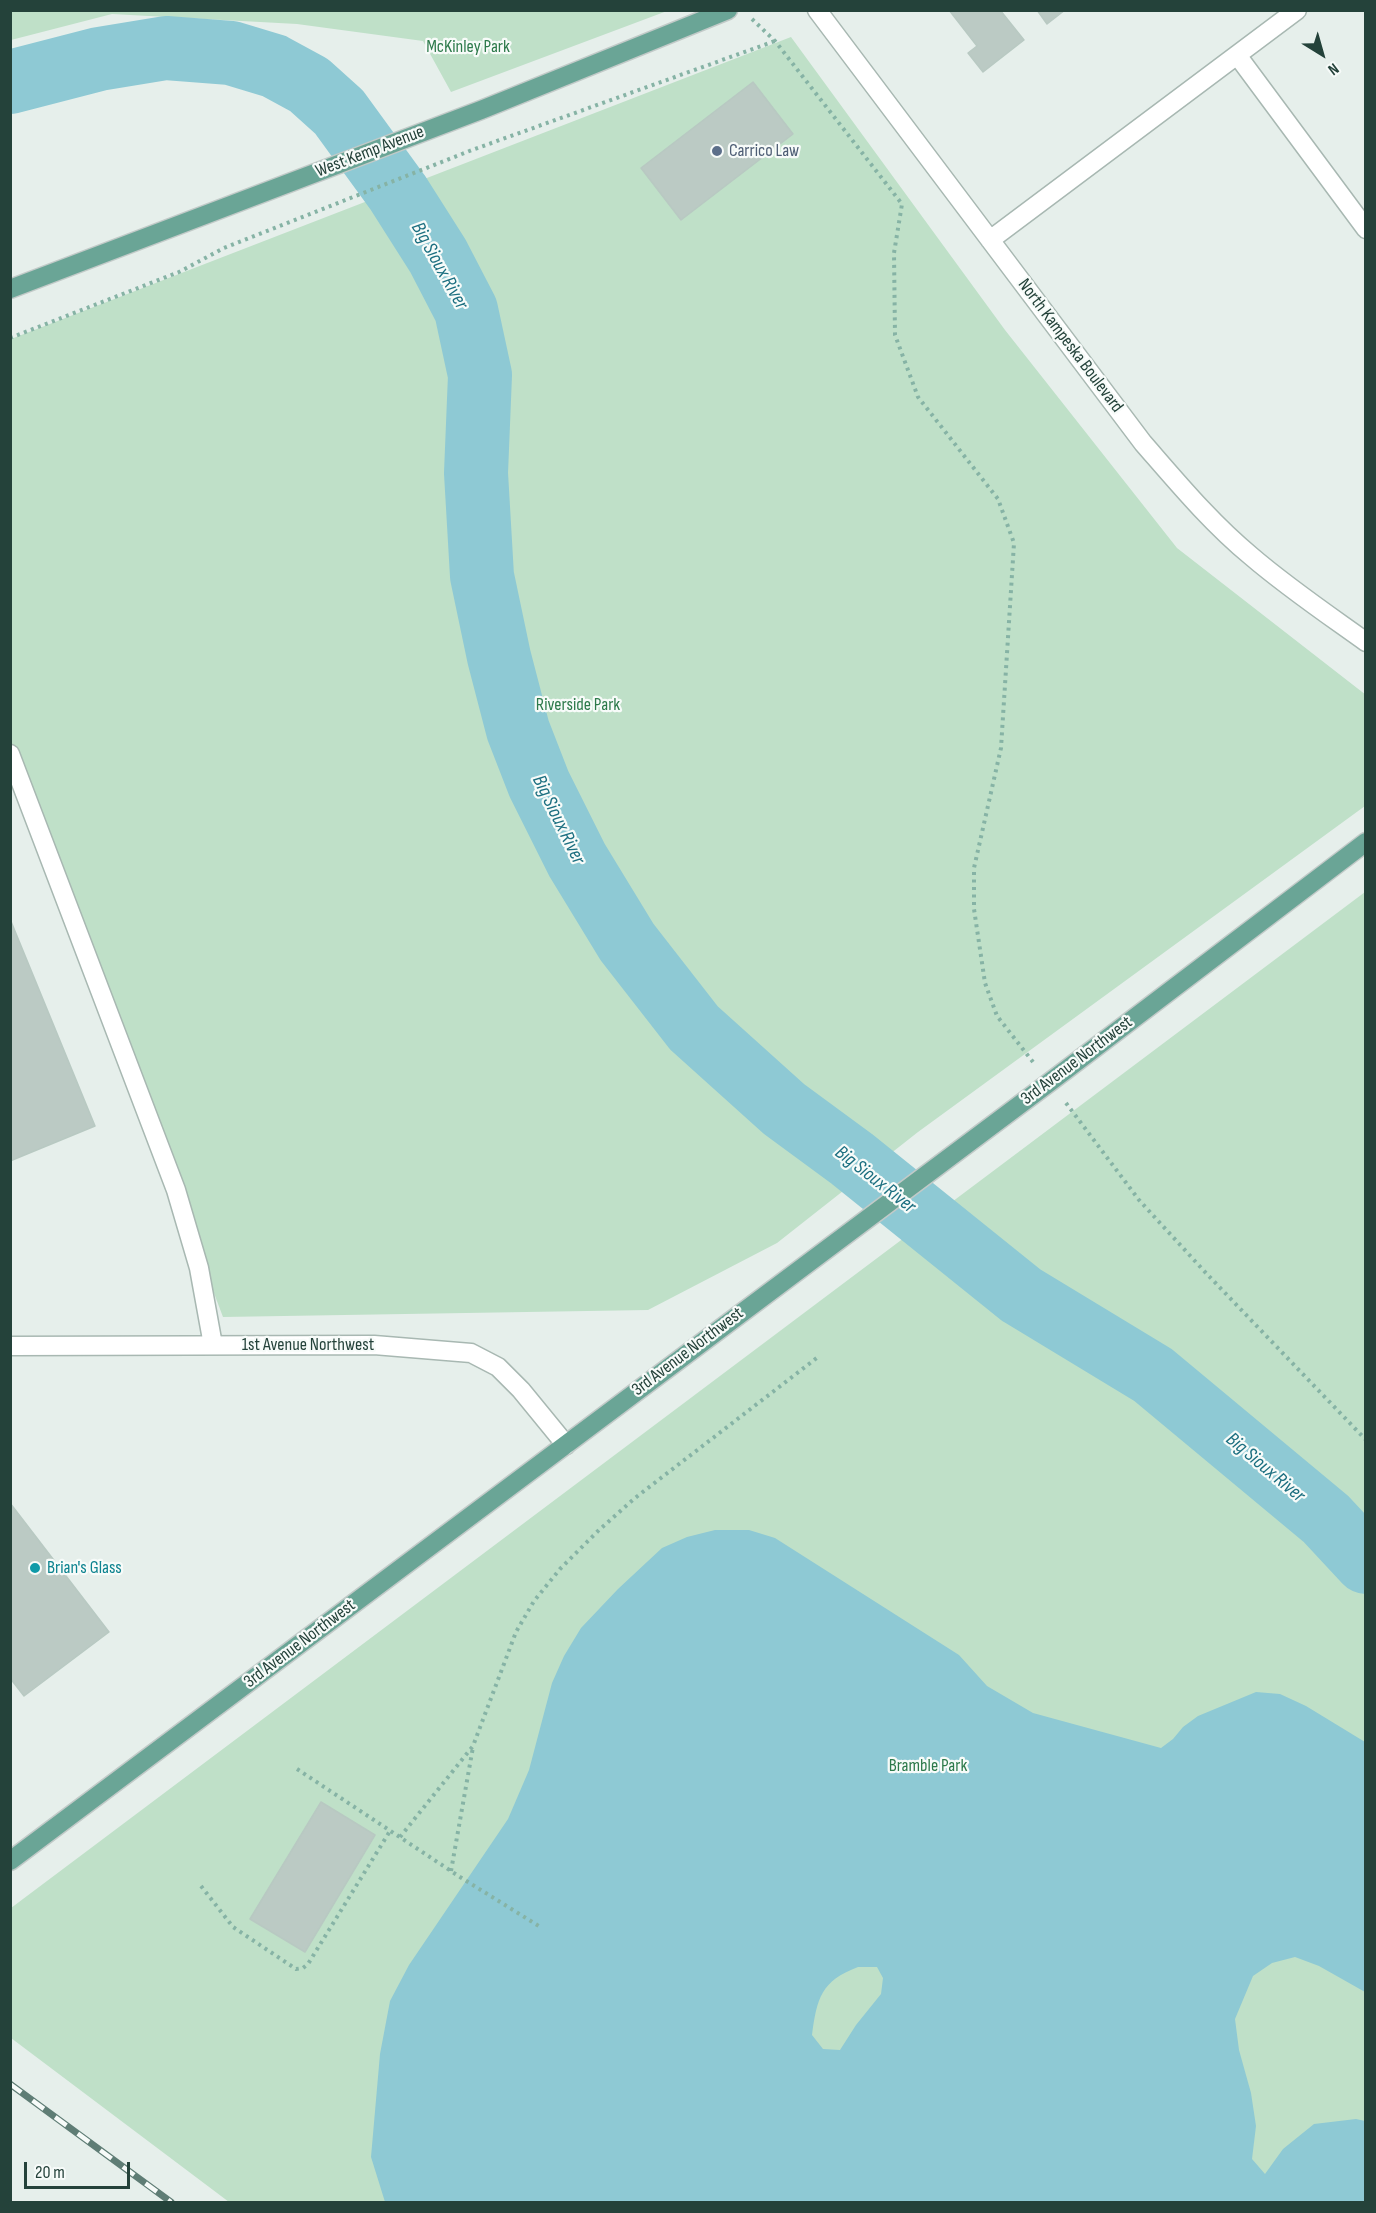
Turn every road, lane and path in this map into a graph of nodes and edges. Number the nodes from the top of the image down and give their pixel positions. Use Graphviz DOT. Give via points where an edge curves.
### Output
graph roads {
  1 [pos="728,10"];
  2 [pos="817,10"];
  3 [pos="1297,10"];
  4 [pos="752,18"];
  5 [pos="775,41"];
  6 [pos="1237,55"];
  7 [pos="1365,229"];
  8 [pos="990,240"];
  9 [pos="10,289"];
  10 [pos="10,338"];
  11 [pos="1365,642"];
  12 [pos="10,754"];
  13 [pos="1365,842"];
  14 [pos="1050,1082"];
  15 [pos="213,1345"];
  16 [pos="10,1346"];
  17 [pos="818,1357"];
  18 [pos="1365,1440"];
  19 [pos="566,1445"];
  20 [pos="473,1746"];
  21 [pos="297,1770"];
  22 [pos="390,1831"];
  23 [pos="400,1837"];
  24 [pos="10,1861"];
  25 [pos="451,1871"];
  26 [pos="201,1886"];
  27 [pos="542,1928"];
  1 -- 9 [label="main road, West Kemp Avenue" via="481,110"];
  2 -- 8 [label="street, North Kampeska Boulevard"];
  3 -- 6 [label="street"];
  4 -- 5 [label="path"];
  5 -- 10 [label="path" via="472,150"];
  5 -- 14 [label="path" via="902,204 894,253 895,335 918,398 998,499 1014,543 1001,748 974,868 974,909 985,983 997,1016"];
  6 -- 7 [label="street"];
  6 -- 8 [label="street"];
  8 -- 11 [label="street, North Kampeska Boulevard" via="1176,481 1249,555"];
  12 -- 15 [label="street" via="176,1190 199,1268"];
  13 -- 14 [label="main road, 3rd Avenue Northwest"];
  14 -- 18 [label="path" via="1139,1200"];
  14 -- 19 [label="main road, 3rd Avenue Northwest"];
  15 -- 16 [label="street, 1st Avenue Northwest"];
  15 -- 19 [label="street, 1st Avenue Northwest" via="374,1345 471,1353 498,1367"];
  17 -- 20 [label="path" via="635,1498 560,1569 516,1632"];
  19 -- 24 [label="main road, 3rd Avenue Northwest"];
  20 -- 23 [label="path"];
  20 -- 25 [label="path"];
  21 -- 22 [label="path"];
  22 -- 23 [label="path"];
  22 -- 26 [label="path" via="303,1968 296,1969 233,1927"];
  23 -- 25 [label="path"];
  25 -- 27 [label="path"];
}
